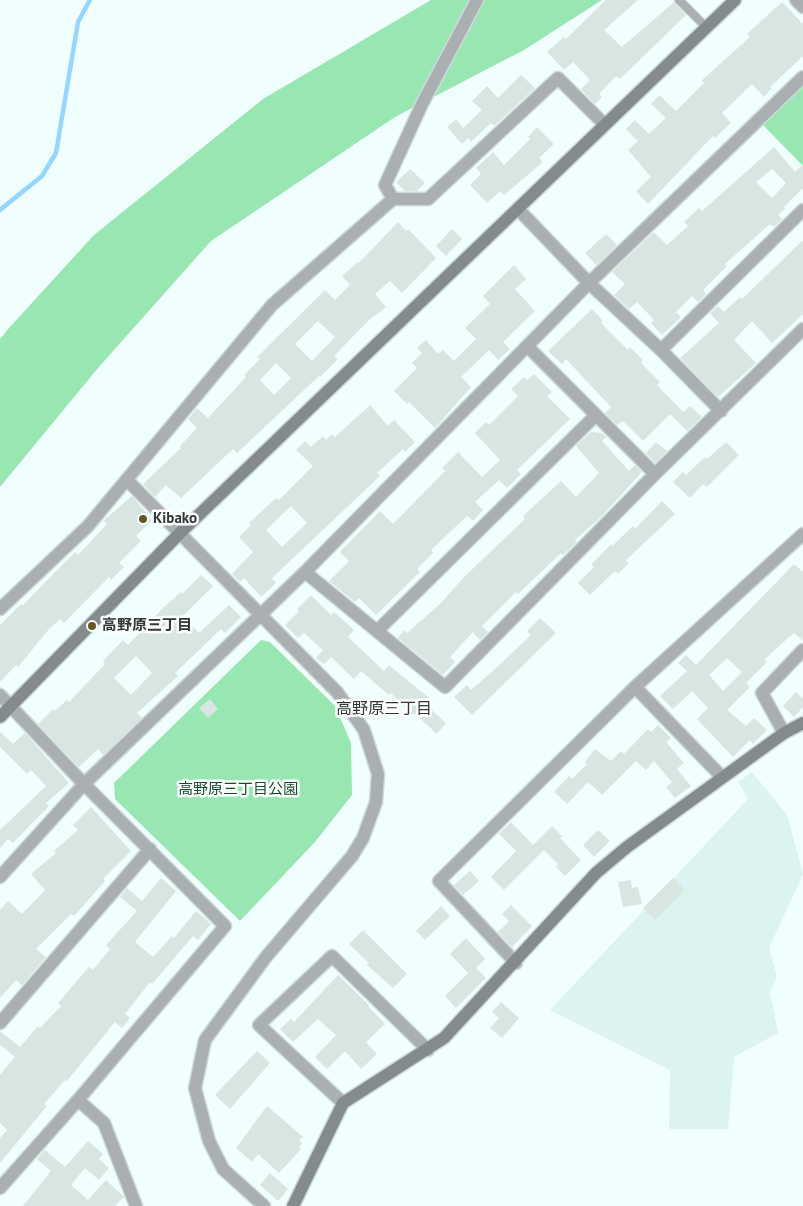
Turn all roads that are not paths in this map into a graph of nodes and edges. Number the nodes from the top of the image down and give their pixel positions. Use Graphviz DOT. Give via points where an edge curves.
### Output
graph roads {
  1 [pos="477,0"];
  2 [pos="679,0"];
  3 [pos="796,0"];
  4 [pos="730,2"];
  5 [pos="803,7"];
  6 [pos="706,27"];
  7 [pos="803,77"];
  8 [pos="604,124"];
  9 [pos="393,198"];
  10 [pos="518,209"];
  11 [pos="803,210"];
  12 [pos="589,284"];
  13 [pos="803,329"];
  14 [pos="528,348"];
  15 [pos="661,350"];
  16 [pos="721,411"];
  17 [pos="595,416"];
  18 [pos="655,474"];
  19 [pos="128,481"];
  20 [pos="180,533"];
  21 [pos="803,534"];
  22 [pos="305,572"];
  23 [pos="0,609"];
  24 [pos="262,615"];
  25 [pos="378,630"];
  26 [pos="803,650"];
  27 [pos="635,686"];
  28 [pos="0,695"];
  29 [pos="10,705"];
  30 [pos="0,717"];
  31 [pos="803,723"];
  32 [pos="784,733"];
  33 [pos="722,777"];
  34 [pos="84,784"];
  35 [pos="150,849"];
  36 [pos="0,877"];
  37 [pos="516,963"];
  38 [pos="0,1023"];
  39 [pos="428,1050"];
  40 [pos="78,1100"];
  41 [pos="343,1104"];
  42 [pos="0,1188"];
  43 [pos="134,1204"];
  44 [pos="264,1206"];
  45 [pos="293,1206"];
  1 -- 9 [label="street" via="384,185"];
  2 -- 6 [label="lane"];
  3 -- 5 [label="street"];
  4 -- 6 [label="street"];
  6 -- 8 [label="street"];
  7 -- 12 [label="street"];
  8 -- 9 [label="street" via="558,78 428,199"];
  8 -- 10 [label="street"];
  9 -- 19 [label="street" via="272,306"];
  10 -- 12 [label="street"];
  10 -- 20 [label="street"];
  11 -- 15 [label="street"];
  12 -- 14 [label="street"];
  12 -- 15 [label="street"];
  13 -- 16 [label="street"];
  14 -- 17 [label="street"];
  14 -- 22 [label="street"];
  15 -- 16 [label="street"];
  16 -- 18 [label="street"];
  17 -- 18 [label="street"];
  17 -- 25 [label="street"];
  18 -- 25 [label="street" via="445,687"];
  19 -- 20 [label="street"];
  19 -- 23 [label="street" via="88,526"];
  20 -- 24 [label="street"];
  20 -- 29 [label="street"];
  21 -- 27 [label="street"];
  22 -- 24 [label="street"];
  22 -- 25 [label="street"];
  24 -- 34 [label="street"];
  24 -- 44 [label="street" via="343,700 364,730 378,774 376,802 363,838 352,856 266,957 205,1040 195,1088 209,1141 223,1169"];
  26 -- 32 [label="street" via="762,693"];
  27 -- 33 [label="street"];
  27 -- 37 [label="street" via="439,881"];
  28 -- 29 [label="street"];
  29 -- 30 [label="street"];
  29 -- 34 [label="street"];
  31 -- 32 [label="street"];
  32 -- 33 [label="street"];
  33 -- 37 [label="street" via="596,874"];
  34 -- 35 [label="street"];
  34 -- 36 [label="street"];
  35 -- 38 [label="street"];
  35 -- 40 [label="street" via="225,926"];
  37 -- 39 [label="street" via="444,1038"];
  39 -- 41 [label="street"];
  39 -- 41 [label="street" via="332,956 259,1025"];
  40 -- 42 [label="street"];
  40 -- 43 [label="street" via="104,1123"];
  41 -- 45 [label="street"];
}
